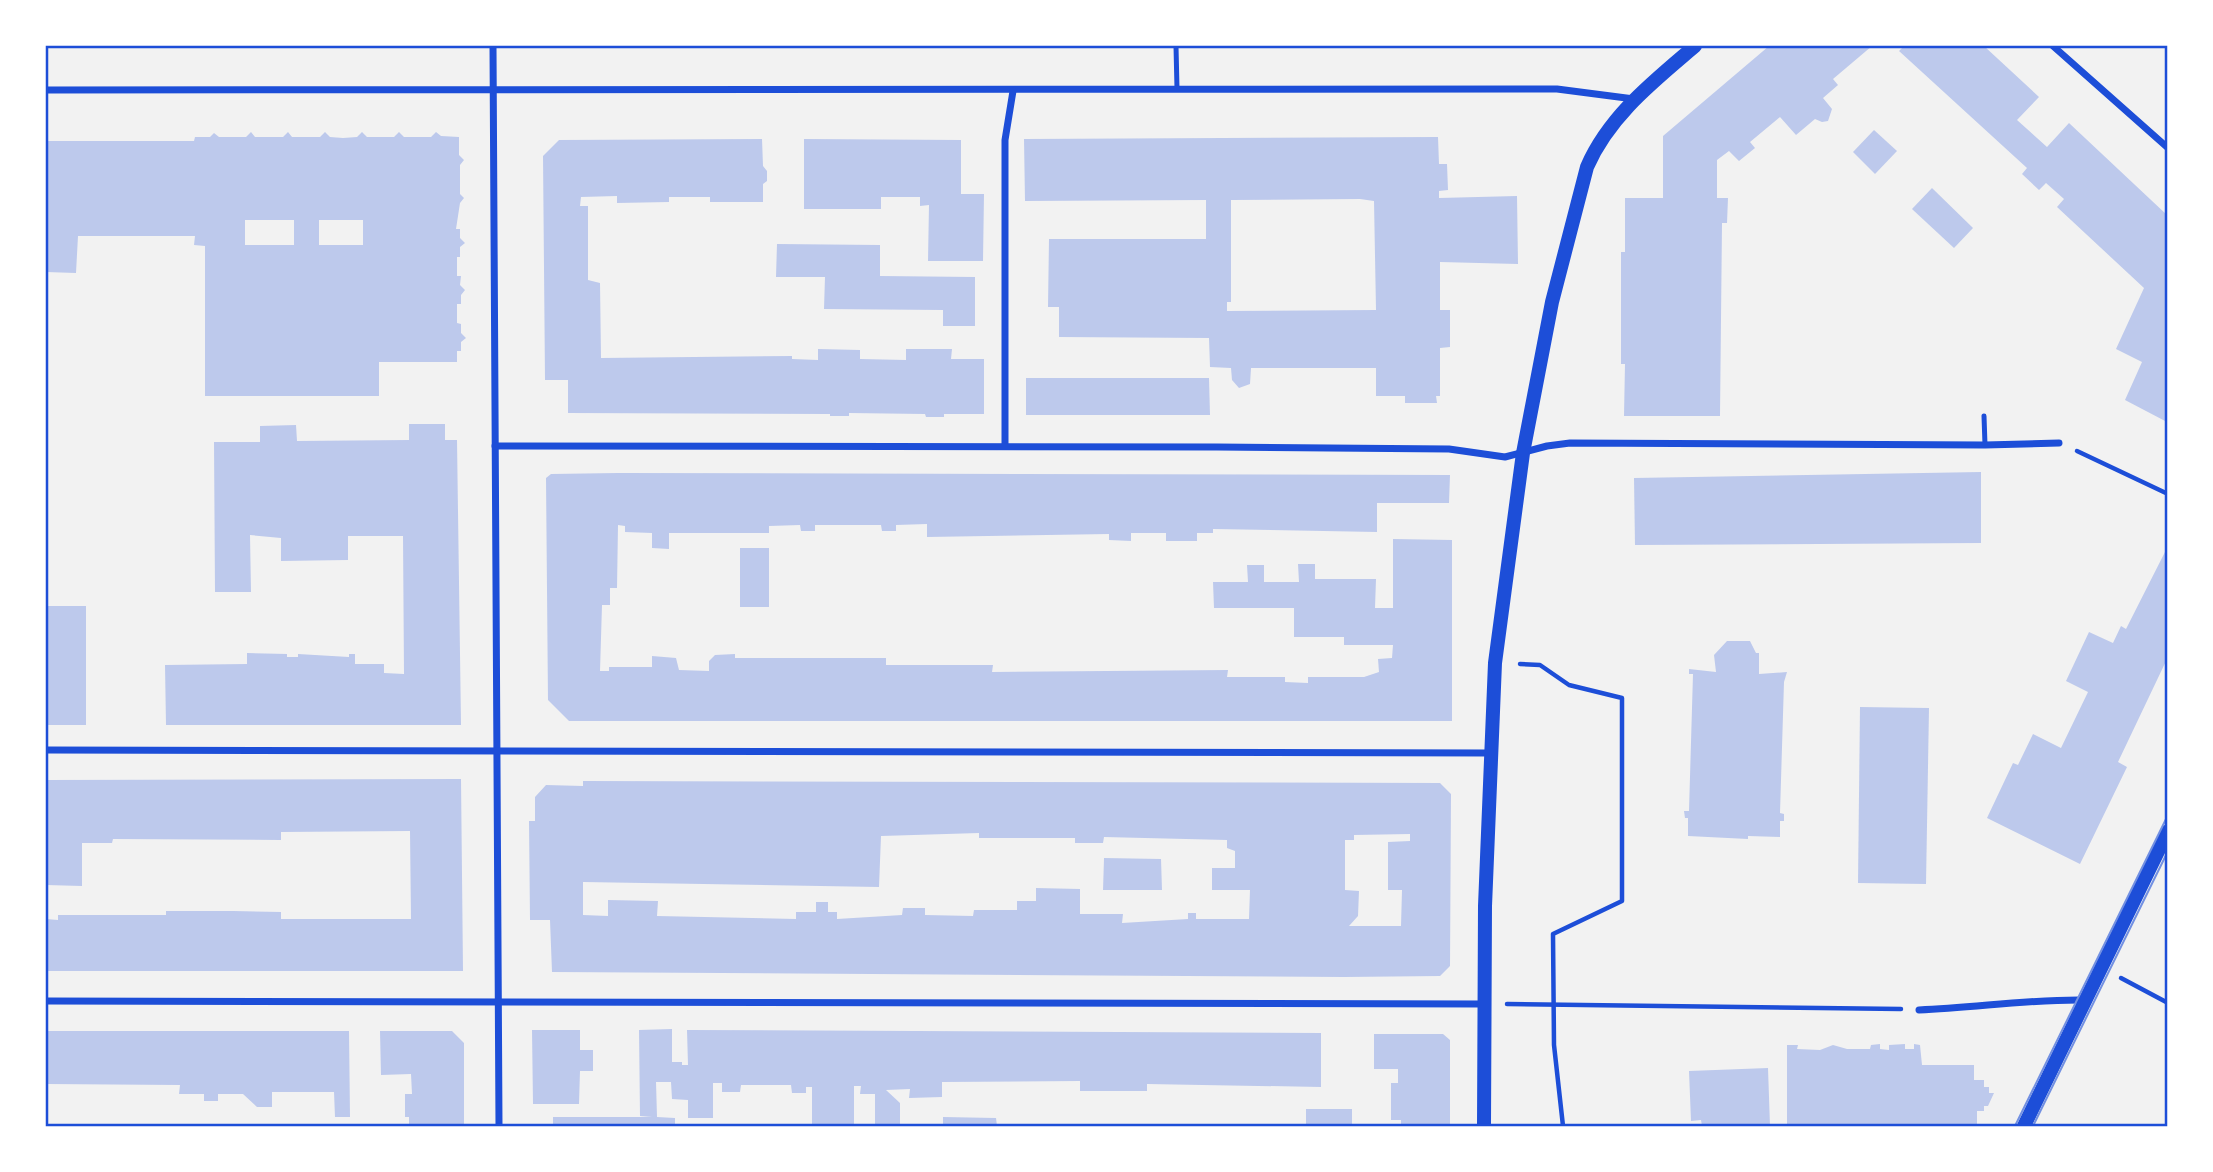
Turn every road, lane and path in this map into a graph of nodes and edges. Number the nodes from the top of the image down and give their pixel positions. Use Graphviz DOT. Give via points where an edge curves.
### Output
graph roads {
  1 [pos="493,46"];
  2 [pos="1176,46"];
  3 [pos="1695,46"];
  4 [pos="2053,46"];
  5 [pos="1177,89"];
  6 [pos="46,90"];
  7 [pos="1013,91"];
  8 [pos="491,92"];
  9 [pos="1634,99"];
  10 [pos="2168,148"];
  11 [pos="1984,416"];
  12 [pos="2059,443"];
  13 [pos="1005,445"];
  14 [pos="1985,445"];
  15 [pos="495,446"];
  16 [pos="1524,453"];
  17 [pos="2168,495"];
  18 [pos="1494,663"];
  19 [pos="46,750"];
  20 [pos="495,750"];
  21 [pos="1489,753"];
  22 [pos="2168,831"];
  23 [pos="2101,968"];
  24 [pos="498,1000"];
  25 [pos="2085,1000"];
  26 [pos="46,1001"];
  27 [pos="1485,1003"];
  28 [pos="2168,1003"];
  29 [pos="1556,1006"];
  30 [pos="1919,1010"];
  31 [pos="499,1126"];
  32 [pos="1484,1126"];
  33 [pos="1563,1126"];
  34 [pos="2024,1126"];
  1 -- 8 [label="street"];
  2 -- 5 [label="lane"];
  3 -- 9 [label="main road"];
  4 -- 10 [label="street"];
  5 -- 7 [label="street"];
  5 -- 9 [label="street" via="1557,89"];
  6 -- 8 [label="street"];
  7 -- 8 [label="street"];
  7 -- 13 [label="street" via="1005,140"];
  8 -- 15 [label="street"];
  9 -- 16 [label="main road" via="1606,133 1587,167 1552,302"];
  11 -- 14 [label="lane"];
  12 -- 14 [label="street"];
  12 -- 17 [label="path"];
  13 -- 15 [label="street"];
  13 -- 16 [label="street" via="1449,449 1505,457"];
  14 -- 16 [label="street" via="1570,443"];
  15 -- 20 [label="street"];
  16 -- 18 [label="main road"];
  18 -- 21 [label="main road"];
  18 -- 29 [label="path" via="1540,665 1569,685 1622,698 1622,901 1553,934"];
  19 -- 20 [label="street"];
  20 -- 21 [label="street"];
  20 -- 24 [label="street"];
  21 -- 27 [label="main road"];
  22 -- 23 [label="main road"];
  23 -- 25 [label="main road"];
  23 -- 28 [label="path"];
  24 -- 26 [label="street"];
  24 -- 27 [label="street"];
  24 -- 31 [label="street"];
  25 -- 30 [label="street"];
  25 -- 34 [label="main road"];
  27 -- 29 [label="path"];
  27 -- 32 [label="main road"];
  29 -- 30 [label="path"];
  29 -- 33 [label="path" via="1554,1045"];
}
